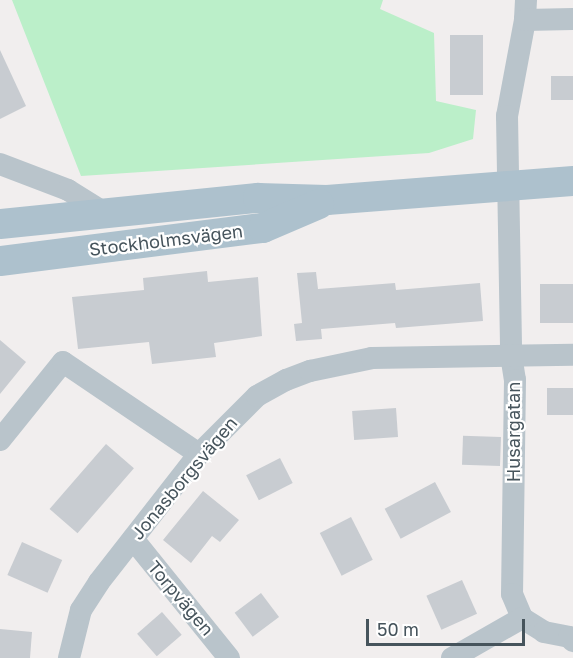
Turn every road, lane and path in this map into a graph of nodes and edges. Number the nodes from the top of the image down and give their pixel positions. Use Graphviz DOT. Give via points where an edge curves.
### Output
graph roads {
  1 [pos="525,10"];
  2 [pos="573,19"];
  3 [pos="0,164"];
  4 [pos="573,181"];
  5 [pos="506,188"];
  6 [pos="327,200"];
  7 [pos="105,213"];
  8 [pos="0,224"];
  9 [pos="0,261"];
  10 [pos="511,355"];
  11 [pos="573,355"];
  12 [pos="0,440"];
  13 [pos="199,454"];
  14 [pos="133,539"];
  15 [pos="522,618"];
  16 [pos="573,641"];
  17 [pos="69,658"];
  18 [pos="229,658"];
  19 [pos="452,658"];
  1 -- 2 [label="street"];
  1 -- 5 [label="street, Husargatan" via="507,117"];
  3 -- 7 [label="street" via="68,190"];
  4 -- 5 [label="main road, Stockholmsvägen"];
  5 -- 6 [label="main road, Stockholmsvägen"];
  5 -- 10 [label="street, Husargatan"];
  6 -- 7 [label="main road, Stockholmsvägen" via="258,198"];
  6 -- 9 [label="main road, Stockholmsvägen" via="263,228"];
  7 -- 8 [label="main road, Stockholmsvägen"];
  10 -- 11 [label="street, Jonasborgsvägen"];
  10 -- 13 [label="street, Jonasborgsvägen" via="372,357 310,371 257,396"];
  10 -- 15 [label="street, Husargatan" via="515,380 512,594"];
  12 -- 13 [label="street" via="63,362"];
  13 -- 14 [label="street, Jonasborgsvägen"];
  14 -- 17 [label="street, Jonasborgsvägen" via="81,610"];
  14 -- 18 [label="street, Torpvägen"];
  15 -- 16 [label="street" via="544,632"];
  15 -- 19 [label="street"];
}
